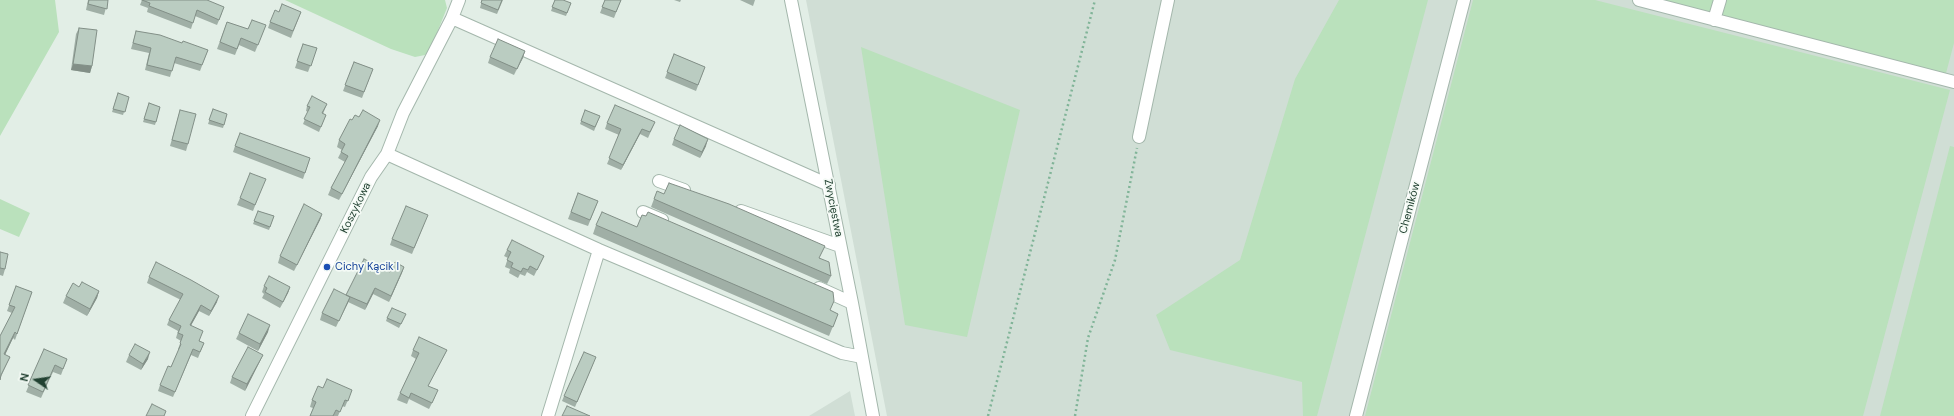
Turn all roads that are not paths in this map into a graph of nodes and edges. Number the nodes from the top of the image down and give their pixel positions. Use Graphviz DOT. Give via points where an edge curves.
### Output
graph roads {
  1 [pos="459,0"];
  2 [pos="791,0"];
  3 [pos="1168,0"];
  4 [pos="1464,0"];
  5 [pos="1639,0"];
  6 [pos="1720,0"];
  7 [pos="452,18"];
  8 [pos="1714,20"];
  9 [pos="1954,82"];
  10 [pos="1139,137"];
  11 [pos="387,154"];
  12 [pos="658,181"];
  13 [pos="829,185"];
  14 [pos="696,195"];
  15 [pos="733,208"];
  16 [pos="643,212"];
  17 [pos="672,224"];
  18 [pos="840,246"];
  19 [pos="599,250"];
  20 [pos="811,285"];
  21 [pos="852,303"];
  22 [pos="862,357"];
  23 [pos="252,416"];
  24 [pos="548,416"];
  25 [pos="873,416"];
  26 [pos="1356,416"];
  1 -- 7 [label="street, Koszykowa"];
  2 -- 13 [label="street, Zwycięstwa"];
  3 -- 10 [label="street"];
  4 -- 26 [label="street, Chemików"];
  5 -- 8 [label="street"];
  6 -- 8 [label="street"];
  7 -- 11 [label="street, Koszykowa" via="403,113"];
  7 -- 13 [label="street"];
  8 -- 9 [label="street"];
  11 -- 19 [label="street"];
  11 -- 23 [label="street, Koszykowa" via="371,177"];
  12 -- 14 [label="street"];
  13 -- 18 [label="street, Zwycięstwa"];
  15 -- 18 [label="street"];
  16 -- 17 [label="street"];
  18 -- 21 [label="street, Zwycięstwa"];
  19 -- 22 [label="street" via="842,353"];
  19 -- 24 [label="street"];
  20 -- 21 [label="street"];
  21 -- 22 [label="street, Zwycięstwa"];
  22 -- 25 [label="street, Zwycięstwa"];
}
